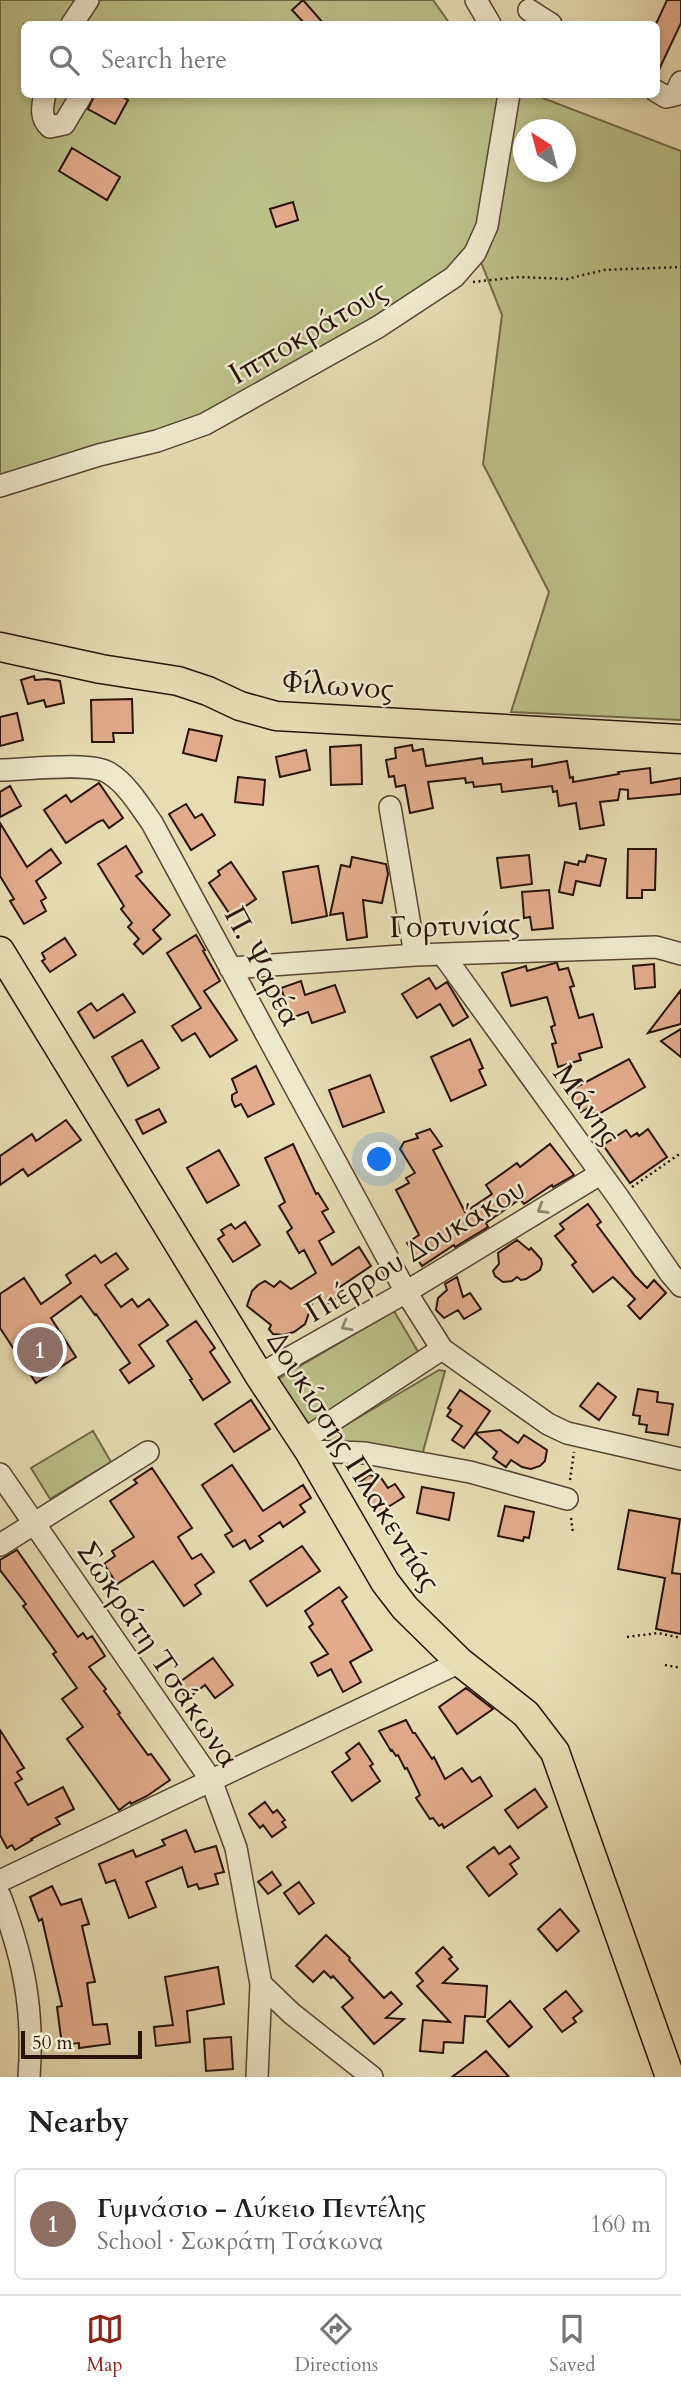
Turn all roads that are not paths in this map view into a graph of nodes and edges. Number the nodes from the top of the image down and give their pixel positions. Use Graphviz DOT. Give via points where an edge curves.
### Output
graph roads {
  1 [pos="89,0"];
  2 [pos="476,0"];
  3 [pos="528,12"];
  4 [pos="74,21"];
  5 [pos="92,21"];
  6 [pos="488,21"];
  7 [pos="545,21"];
  8 [pos="681,82"];
  9 [pos="660,93"];
  10 [pos="44,98"];
  11 [pos="80,98"];
  12 [pos="508,98"];
  13 [pos="0,485"];
  14 [pos="0,648"];
  15 [pos="681,739"];
  16 [pos="0,771"];
  17 [pos="390,807"];
  18 [pos="0,951"];
  19 [pos="681,954"];
  20 [pos="415,955"];
  21 [pos="444,956"];
  22 [pos="230,968"];
  23 [pos="600,1174"];
  24 [pos="681,1286"];
  25 [pos="406,1292"];
  26 [pos="442,1349"];
  27 [pos="259,1375"];
  28 [pos="306,1446"];
  29 [pos="148,1452"];
  30 [pos="681,1459"];
  31 [pos="0,1474"];
  32 [pos="567,1499"];
  33 [pos="34,1524"];
  34 [pos="0,1545"];
  35 [pos="460,1662"];
  36 [pos="211,1780"];
  37 [pos="0,1881"];
  38 [pos="0,1896"];
  39 [pos="261,1984"];
  40 [pos="29,2077"];
  41 [pos="257,2077"];
  42 [pos="372,2077"];
  43 [pos="670,2077"];
  1 -- 4 [label="street"];
  1 -- 5 [label="street"];
  2 -- 6 [label="street"];
  3 -- 7 [label="street"];
  8 -- 9 [label="street" via="675,95"];
  10 -- 11 [label="street" via="42,112 50,127 64,124"];
  12 -- 13 [label="street, Ιπποκράτους" via="487,226 475,253 454,277 378,327 205,424"];
  14 -- 15 [label="main road, Φίλωνος" via="178,681 276,716"];
  16 -- 22 [label="street, Π. Ψαρέα" via="96,767 110,773 152,823"];
  17 -- 20 [label="street"];
  18 -- 27 [label="main road, Δουκίσσης Πλακεντίας"];
  19 -- 21 [label="street, Γορτυνίας" via="656,947"];
  20 -- 21 [label="street, Γορτυνίας"];
  20 -- 22 [label="street, Γορτυνίας"];
  21 -- 23 [label="street, Μάνης"];
  22 -- 25 [label="street, Π. Ψαρέα"];
  23 -- 24 [label="street, Μάνης"];
  23 -- 25 [label="street, Πιέρρου Δουκάκου, one-way"];
  25 -- 26 [label="street, Π. Ψαρέα"];
  25 -- 27 [label="street, Πιέρρου Δουκάκου, one-way"];
  26 -- 28 [label="street"];
  26 -- 30 [label="street" via="548,1424"];
  27 -- 28 [label="main road, Δουκίσσης Πλακεντίας"];
  28 -- 32 [label="street" via="470,1472"];
  28 -- 35 [label="main road, Δουκίσσης Πλακεντίας" via="396,1597"];
  29 -- 33 [label="street"];
  31 -- 33 [label="street, Σωκράτη Τσάκωνα"];
  33 -- 34 [label="street"];
  33 -- 36 [label="street, Σωκράτη Τσάκωνα"];
  35 -- 36 [label="street"];
  35 -- 43 [label="main road, Δουκίσσης Πλακεντίας" via="520,1708 555,1752"];
  36 -- 37 [label="street"];
  36 -- 39 [label="street, Σωκράτη Τσάκωνα" via="236,1848"];
  38 -- 40 [label="street" via="27,1983"];
  39 -- 41 [label="street, Σωκράτη Τσάκωνα"];
  39 -- 42 [label="street"];
}
